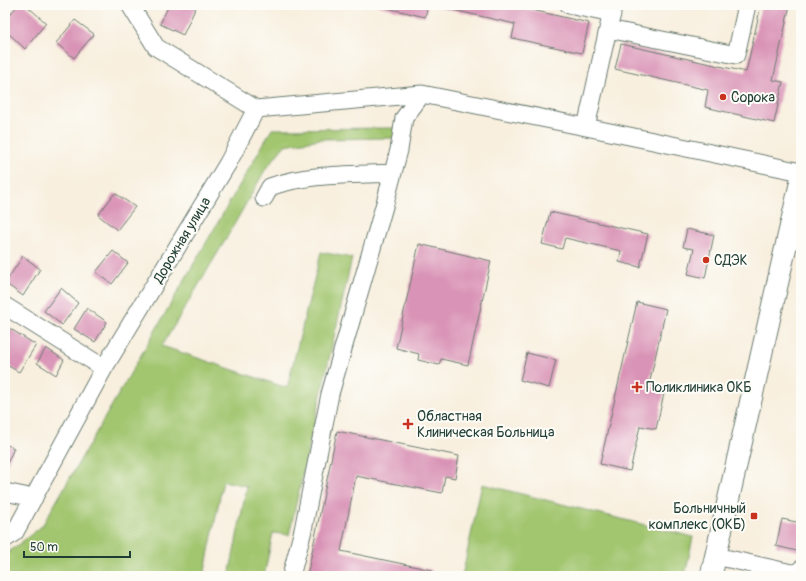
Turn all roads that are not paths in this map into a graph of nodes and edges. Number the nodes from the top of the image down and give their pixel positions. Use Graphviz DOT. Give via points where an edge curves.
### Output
graph roads {
  1 [pos="130,5"];
  2 [pos="569,5"];
  3 [pos="747,5"];
  4 [pos="613,16"];
  5 [pos="422,94"];
  6 [pos="256,109"];
  7 [pos="586,127"];
  8 [pos="801,172"];
  9 [pos="393,173"];
  10 [pos="801,180"];
  11 [pos="264,198"];
  12 [pos="5,306"];
  13 [pos="104,368"];
  14 [pos="5,492"];
  15 [pos="34,498"];
  16 [pos="5,539"];
  17 [pos="714,566"];
  18 [pos="801,569"];
  19 [pos="291,576"];
  1 -- 6 [label="street" via="156,47"];
  2 -- 4 [label="street"];
  3 -- 4 [label="street" via="736,55"];
  4 -- 7 [label="street"];
  5 -- 6 [label="street"];
  5 -- 7 [label="street"];
  5 -- 9 [label="street" via="404,118"];
  6 -- 13 [label="street, Дорожная улица" via="228,163"];
  7 -- 8 [label="street"];
  9 -- 11 [label="street" via="286,181 270,187"];
  9 -- 19 [label="street" via="330,394 303,530"];
  10 -- 17 [label="main road"];
  12 -- 13 [label="street"];
  13 -- 15 [label="street, Дорожная улица"];
  14 -- 15 [label="street"];
  15 -- 16 [label="street, Дорожная улица" via="15,532"];
  17 -- 18 [label="street" via="796,574"];
}
